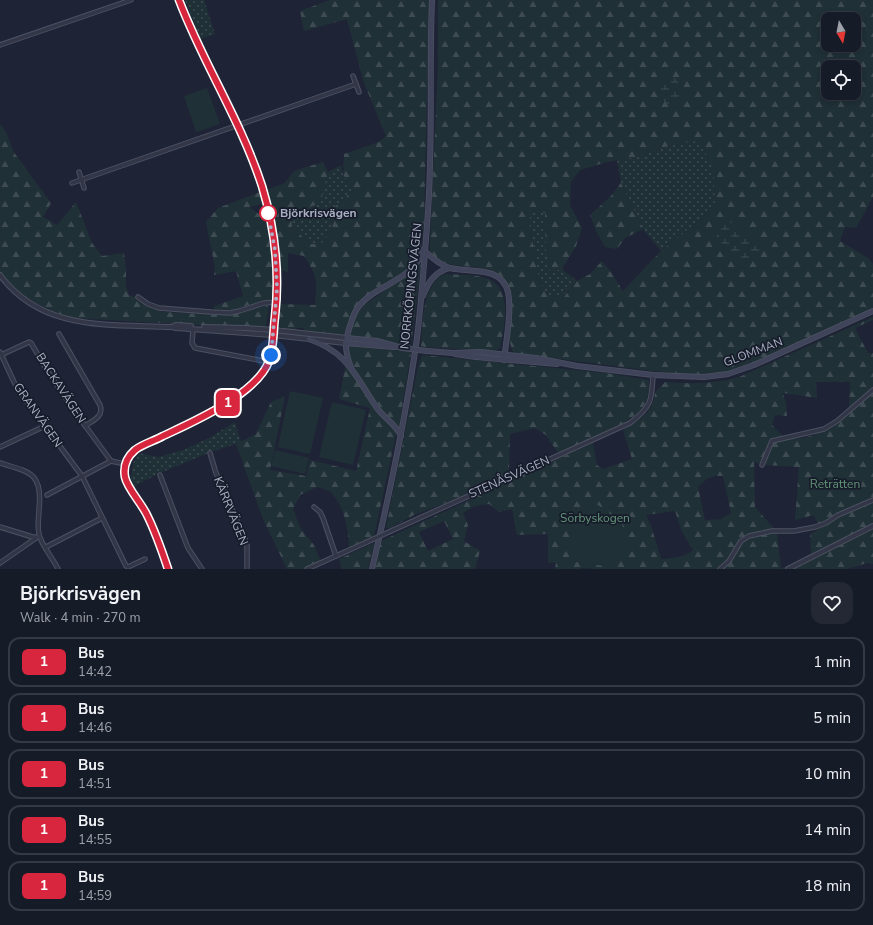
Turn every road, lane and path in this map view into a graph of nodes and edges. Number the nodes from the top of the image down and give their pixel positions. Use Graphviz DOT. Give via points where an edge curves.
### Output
graph roads {
  1 [pos="131,0"];
  2 [pos="179,0"];
  3 [pos="432,0"];
  4 [pos="0,46"];
  5 [pos="354,76"];
  6 [pos="356,84"];
  7 [pos="359,92"];
  8 [pos="237,126"];
  9 [pos="79,172"];
  10 [pos="81,180"];
  11 [pos="72,183"];
  12 [pos="84,188"];
  13 [pos="425,244"];
  14 [pos="425,251"];
  15 [pos="449,268"];
  16 [pos="0,275"];
  17 [pos="138,297"];
  18 [pos="421,300"];
  19 [pos="276,302"];
  20 [pos="873,311"];
  21 [pos="172,327"];
  22 [pos="193,329"];
  23 [pos="274,330"];
  24 [pos="59,334"];
  25 [pos="273,335"];
  26 [pos="309,339"];
  27 [pos="346,340"];
  28 [pos="1,354"];
  29 [pos="504,357"];
  30 [pos="269,362"];
  31 [pos="350,368"];
  32 [pos="653,375"];
  33 [pos="873,390"];
  34 [pos="45,426"];
  35 [pos="86,426"];
  36 [pos="401,436"];
  37 [pos="0,447"];
  38 [pos="210,454"];
  39 [pos="110,461"];
  40 [pos="0,463"];
  41 [pos="125,464"];
  42 [pos="762,465"];
  43 [pos="160,475"];
  44 [pos="82,476"];
  45 [pos="47,496"];
  46 [pos="873,500"];
  47 [pos="314,508"];
  48 [pos="102,518"];
  49 [pos="873,526"];
  50 [pos="0,527"];
  51 [pos="39,535"];
  52 [pos="36,538"];
  53 [pos="46,547"];
  54 [pos="336,556"];
  55 [pos="145,559"];
  56 [pos="0,563"];
  57 [pos="321,563"];
  58 [pos="58,569"];
  59 [pos="168,569"];
  60 [pos="202,569"];
  61 [pos="247,569"];
  62 [pos="307,569"];
  63 [pos="321,569"];
  64 [pos="372,569"];
  65 [pos="720,569"];
  66 [pos="788,569"];
  1 -- 4 [label="street"];
  2 -- 8 [label="street"];
  3 -- 13 [label="main road, NORRKÖPINGSVÄGEN" via="430,167"];
  5 -- 6 [label="street"];
  6 -- 7 [label="street"];
  6 -- 8 [label="street"];
  8 -- 10 [label="street"];
  8 -- 19 [label="street" via="256,170 268,213 275,250"];
  9 -- 10 [label="street"];
  10 -- 11 [label="street"];
  10 -- 12 [label="street"];
  13 -- 14 [label="main road, NORRKÖPINGSVÄGEN"];
  13 -- 27 [label="main road" via="420,258 411,269 358,307"];
  14 -- 15 [label="main road" via="434,260"];
  14 -- 18 [label="main road, NORRKÖPINGSVÄGEN"];
  15 -- 18 [label="main road" via="432,278"];
  15 -- 29 [label="main road" via="490,272 506,286 509,305"];
  16 -- 21 [label="street" via="33,305 59,317 85,323"];
  17 -- 19 [label="street" via="159,308 230,313"];
  18 -- 36 [label="main road, NORRKÖPINGSVÄGEN"];
  19 -- 23 [label="street"];
  20 -- 32 [label="main road, GLOMMAN" via="736,372 700,377"];
  21 -- 22 [label="street"];
  21 -- 23 [label="street" via="176,325"];
  22 -- 25 [label="street"];
  22 -- 30 [label="street" via="192,343 195,348"];
  23 -- 25 [label="street"];
  23 -- 27 [label="street"];
  24 -- 35 [label="street" via="102,410 101,414"];
  25 -- 26 [label="street"];
  25 -- 30 [label="street"];
  26 -- 27 [label="street"];
  26 -- 31 [label="main road" via="333,350"];
  27 -- 29 [label="main road, GLOMMAN, bridge" via="386,347 452,353 473,352"];
  27 -- 31 [label="main road" via="345,351"];
  28 -- 34 [label="street, GRANVÄGEN" via="14,382"];
  28 -- 35 [label="street, BACKAVÄGEN" via="31,343 46,370"];
  29 -- 32 [label="main road, GLOMMAN" via="536,358 561,364"];
  30 -- 41 [label="street" via="259,377 227,404 136,449"];
  31 -- 36 [label="main road" via="377,408 396,426"];
  32 -- 54 [label="street, STENÅSVÄGEN, bridge" via="649,402 644,411 630,423"];
  33 -- 42 [label="street" via="824,429 772,441"];
  34 -- 37 [label="street"];
  34 -- 44 [label="street, GRANVÄGEN"];
  35 -- 39 [label="street, BACKAVÄGEN"];
  36 -- 64 [label="main road, NORRKÖPINGSVÄGEN"];
  38 -- 61 [label="street, KÄRRVÄGEN" via="247,543"];
  39 -- 41 [label="street"];
  39 -- 44 [label="street"];
  40 -- 51 [label="street" via="24,470 36,479 41,496"];
  41 -- 59 [label="street" via="126,481 147,515"];
  43 -- 60 [label="street" via="188,548"];
  44 -- 45 [label="street"];
  44 -- 48 [label="street, GRANVÄGEN"];
  46 -- 65 [label="street" via="815,528 772,531 749,536 741,541 729,561"];
  47 -- 54 [label="street" via="320,512 326,525"];
  48 -- 53 [label="street"];
  48 -- 55 [label="street, GRANVÄGEN" via="126,566"];
  49 -- 66 [label="street"];
  50 -- 52 [label="street"];
  51 -- 52 [label="street"];
  51 -- 53 [label="street"];
  52 -- 56 [label="street"];
  53 -- 58 [label="street"];
  54 -- 57 [label="street, STENÅSVÄGEN"];
  57 -- 62 [label="street, STENÅSVÄGEN"];
  57 -- 63 [label="street"];
}
